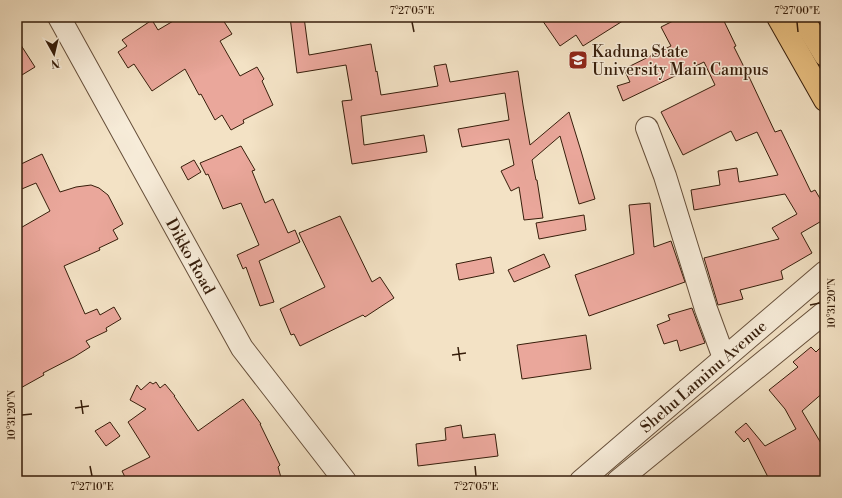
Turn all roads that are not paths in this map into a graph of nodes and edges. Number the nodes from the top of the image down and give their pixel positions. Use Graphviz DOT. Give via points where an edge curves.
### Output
graph roads {
  1 [pos="59,17"];
  2 [pos="778,17"];
  3 [pos="802,17"];
  4 [pos="825,55"];
  5 [pos="825,100"];
  6 [pos="647,128"];
  7 [pos="825,272"];
  8 [pos="825,312"];
  9 [pos="724,358"];
  10 [pos="345,481"];
  11 [pos="581,481"];
  12 [pos="618,481"];
  1 -- 10 [label="street, Dikko Road" via="242,348"];
  2 -- 5 [label="main road"];
  3 -- 4 [label="main road"];
  6 -- 9 [label="street"];
  7 -- 9 [label="street, Shehu Laminu Avenue"];
  8 -- 12 [label="street, Shehu Laminu Avenue"];
  9 -- 11 [label="street, Shehu Laminu Avenue"];
}
